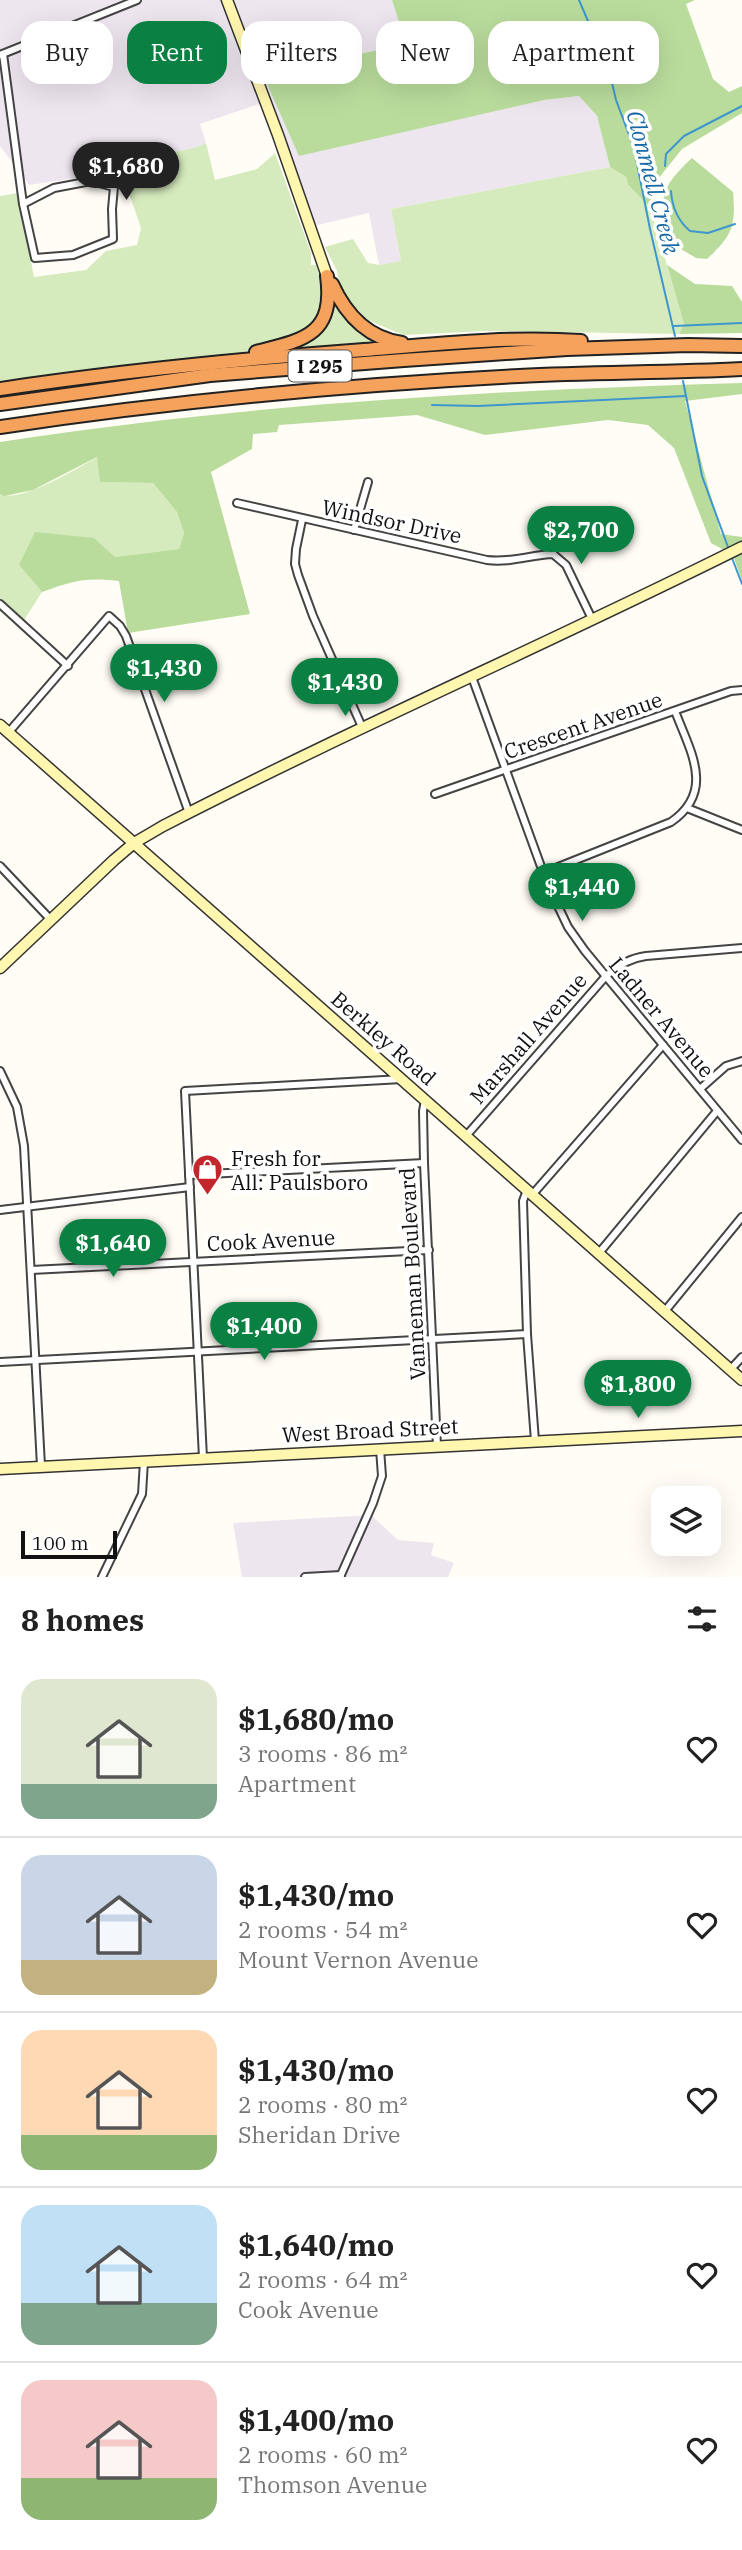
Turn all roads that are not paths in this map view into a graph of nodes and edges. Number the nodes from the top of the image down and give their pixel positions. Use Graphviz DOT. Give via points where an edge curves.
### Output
graph roads {
  1 [pos="137,0"];
  2 [pos="227,0"];
  3 [pos="1,55"];
  4 [pos="23,204"];
  5 [pos="327,276"];
  6 [pos="416,346"];
  7 [pos="641,346"];
  8 [pos="742,346"];
  9 [pos="221,362"];
  10 [pos="740,369"];
  11 [pos="0,389"];
  12 [pos="0,404"];
  13 [pos="105,411"];
  14 [pos="0,427"];
  15 [pos="0,433"];
  16 [pos="368,482"];
  17 [pos="237,503"];
  18 [pos="302,520"];
  19 [pos="554,527"];
  20 [pos="354,530"];
  21 [pos="742,547"];
  22 [pos="553,554"];
  23 [pos="0,604"];
  24 [pos="592,619"];
  25 [pos="68,666"];
  26 [pos="472,677"];
  27 [pos="742,690"];
  28 [pos="675,711"];
  29 [pos="362,727"];
  30 [pos="4,729"];
  31 [pos="505,770"];
  32 [pos="436,794"];
  33 [pos="687,808"];
  34 [pos="189,813"];
  35 [pos="742,831"];
  36 [pos="134,843"];
  37 [pos="0,866"];
  38 [pos="543,873"];
  39 [pos="51,920"];
  40 [pos="742,948"];
  41 [pos="0,968"];
  42 [pos="606,976"];
  43 [pos="663,1045"];
  44 [pos="742,1061"];
  45 [pos="0,1071"];
  46 [pos="402,1079"];
  47 [pos="700,1089"];
  48 [pos="425,1100"];
  49 [pos="717,1111"];
  50 [pos="466,1136"];
  51 [pos="742,1140"];
  52 [pos="424,1163"];
  53 [pos="189,1175"];
  54 [pos="190,1187"];
  55 [pos="530,1192"];
  56 [pos="27,1207"];
  57 [pos="0,1210"];
  58 [pos="742,1217"];
  59 [pos="429,1250"];
  60 [pos="599,1253"];
  61 [pos="193,1262"];
  62 [pos="32,1270"];
  63 [pos="665,1311"];
  64 [pos="527,1334"];
  65 [pos="433,1340"];
  66 [pos="198,1352"];
  67 [pos="742,1357"];
  68 [pos="36,1360"];
  69 [pos="0,1362"];
  70 [pos="731,1369"];
  71 [pos="742,1380"];
  72 [pos="742,1431"];
  73 [pos="534,1441"];
  74 [pos="437,1446"];
  75 [pos="380,1449"];
  76 [pos="203,1458"];
  77 [pos="144,1461"];
  78 [pos="41,1466"];
  79 [pos="0,1469"];
  80 [pos="340,1576"];
  81 [pos="102,1577"];
  82 [pos="305,1577"];
  1 -- 3 [label="street"];
  2 -- 5 [label="main road"];
  3 -- 4 [label="street"];
  4 -- 4 [label="street" via="54,188 91,181 114,187 113,239 73,255 35,258"];
  5 -- 6 [label="highway" via="358,323 375,335"];
  5 -- 9 [label="highway" via="327,311 313,333 293,343"];
  6 -- 7 [label="highway" via="559,340"];
  6 -- 9 [label="highway"];
  7 -- 8 [label="highway, I 295"];
  7 -- 12 [label="highway, I 295" via="210,375"];
  9 -- 11 [label="highway"];
  10 -- 13 [label="highway, I 295" via="413,382"];
  13 -- 14 [label="highway, I 295"];
  13 -- 15 [label="highway" via="90,421"];
  16 -- 20 [label="street"];
  17 -- 18 [label="street, Windsor Drive"];
  18 -- 20 [label="street, Windsor Drive"];
  18 -- 29 [label="street" via="296,549 298,575"];
  19 -- 22 [label="street"];
  20 -- 22 [label="street, Windsor Drive" via="497,561"];
  21 -- 24 [label="main road"];
  22 -- 24 [label="street" via="566,565"];
  23 -- 25 [label="street"];
  24 -- 26 [label="main road"];
  25 -- 30 [label="street"];
  25 -- 34 [label="street" via="109,616 120,626"];
  26 -- 29 [label="main road"];
  26 -- 31 [label="street, Ladner Avenue"];
  27 -- 28 [label="street, Crescent Avenue"];
  28 -- 31 [label="street, Crescent Avenue"];
  28 -- 33 [label="street" via="697,775 696,794"];
  29 -- 34 [label="main road"];
  30 -- 36 [label="main road, Berkley Road"];
  31 -- 32 [label="street, Crescent Avenue"];
  31 -- 38 [label="street, Ladner Avenue"];
  33 -- 35 [label="street"];
  33 -- 38 [label="street" via="671,822"];
  34 -- 36 [label="main road"];
  36 -- 39 [label="main road"];
  36 -- 46 [label="main road, Berkley Road"];
  37 -- 39 [label="street"];
  38 -- 42 [label="street, Ladner Avenue" via="568,927"];
  39 -- 41 [label="main road"];
  40 -- 42 [label="street, Marshall Avenue" via="632,958"];
  42 -- 43 [label="street, Ladner Avenue"];
  42 -- 50 [label="street, Marshall Avenue"];
  43 -- 47 [label="street, Ladner Avenue"];
  43 -- 55 [label="street"];
  44 -- 47 [label="street" via="726,1066"];
  45 -- 56 [label="street" via="21,1125"];
  46 -- 48 [label="main road, Berkley Road"];
  46 -- 53 [label="street" via="185,1091"];
  47 -- 49 [label="street, Ladner Avenue"];
  48 -- 50 [label="main road, Berkley Road"];
  48 -- 52 [label="street, Vanneman Boulevard"];
  49 -- 51 [label="street, Ladner Avenue"];
  49 -- 60 [label="street"];
  50 -- 55 [label="main road, Berkley Road"];
  52 -- 53 [label="street"];
  52 -- 59 [label="street, Vanneman Boulevard"];
  53 -- 54 [label="street"];
  54 -- 56 [label="street"];
  54 -- 61 [label="street"];
  55 -- 60 [label="main road, Berkley Road"];
  55 -- 64 [label="street" via="523,1201"];
  56 -- 57 [label="street"];
  56 -- 62 [label="street"];
  58 -- 63 [label="street"];
  59 -- 61 [label="street, Cook Avenue"];
  59 -- 65 [label="street, Vanneman Boulevard"];
  60 -- 63 [label="main road, Berkley Road"];
  61 -- 62 [label="street, Cook Avenue"];
  61 -- 66 [label="street"];
  62 -- 68 [label="street"];
  63 -- 70 [label="main road, Berkley Road"];
  64 -- 65 [label="street"];
  64 -- 73 [label="street"];
  65 -- 66 [label="street"];
  65 -- 74 [label="street, Vanneman Boulevard"];
  66 -- 68 [label="street"];
  66 -- 76 [label="street"];
  67 -- 70 [label="street"];
  68 -- 69 [label="street"];
  68 -- 78 [label="street"];
  70 -- 71 [label="main road, Berkley Road"];
  72 -- 73 [label="main road, West Broad Street"];
  73 -- 74 [label="main road, West Broad Street"];
  74 -- 75 [label="main road, West Broad Street"];
  75 -- 76 [label="main road, West Broad Street"];
  75 -- 80 [label="street" via="382,1476"];
  76 -- 77 [label="main road, West Broad Street"];
  77 -- 78 [label="main road, West Broad Street"];
  77 -- 81 [label="street" via="142,1493"];
  78 -- 79 [label="main road, West Broad Street"];
  80 -- 82 [label="street"];
}
